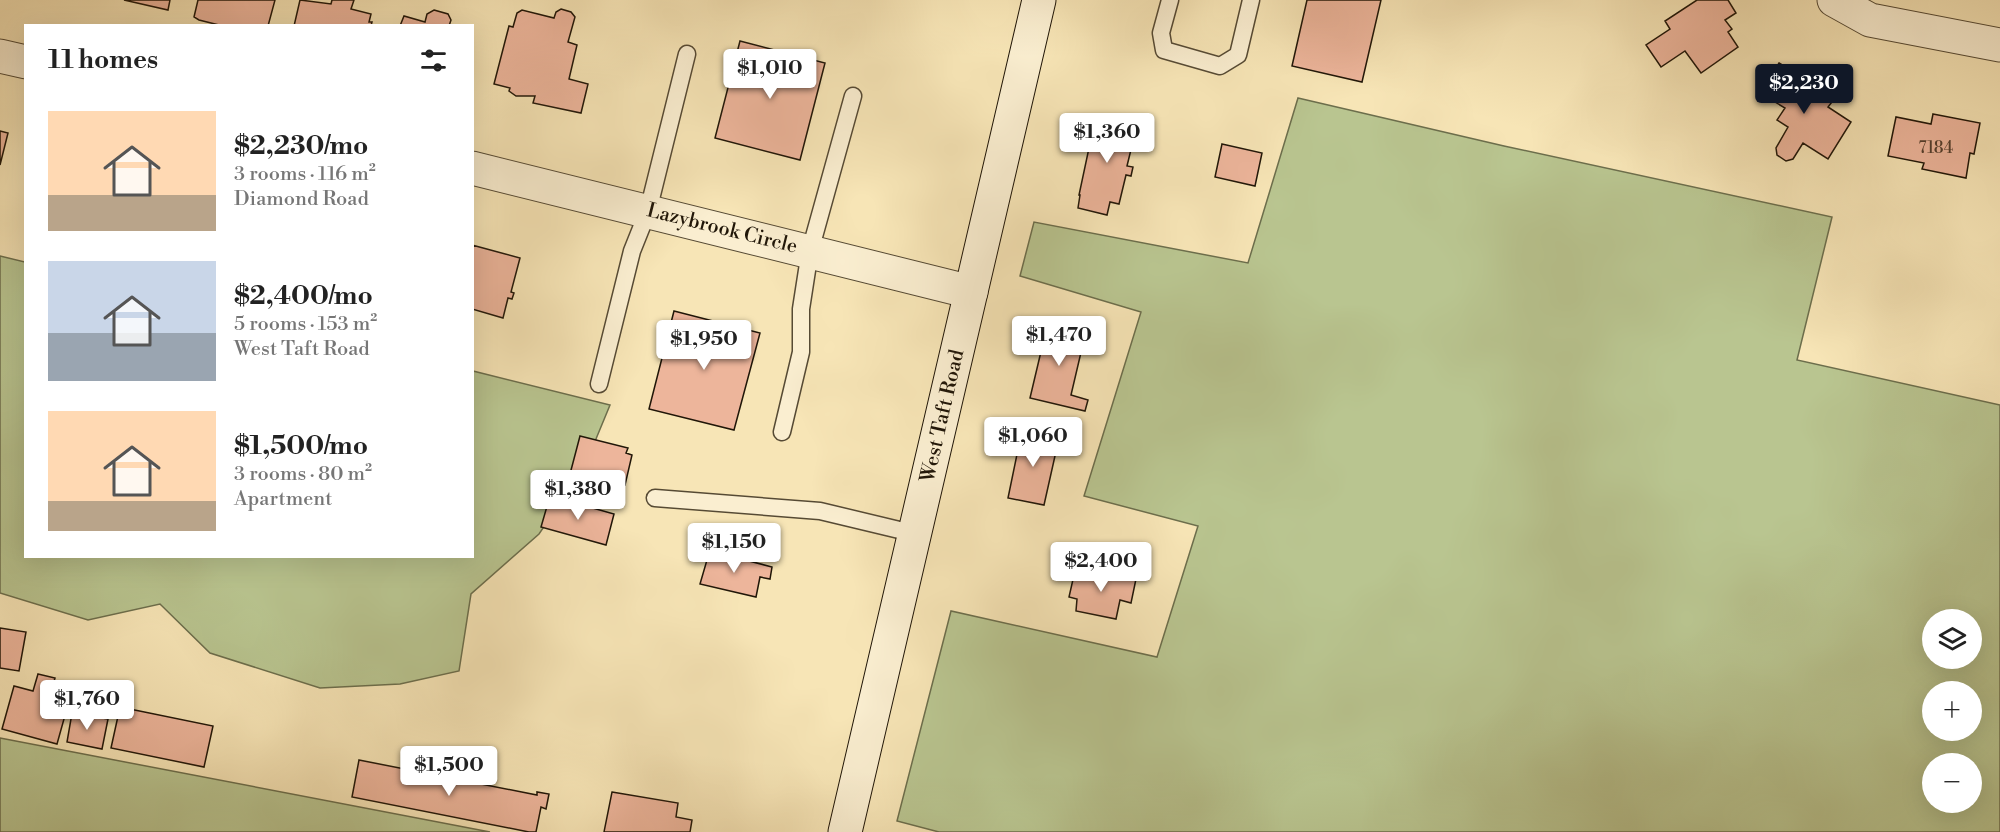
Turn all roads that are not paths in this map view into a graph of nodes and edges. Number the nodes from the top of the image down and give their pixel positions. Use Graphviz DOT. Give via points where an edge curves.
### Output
graph roads {
  1 [pos="1039,0"];
  2 [pos="1170,0"];
  3 [pos="1251,0"];
  4 [pos="1834,0"];
  5 [pos="2000,45"];
  6 [pos="687,54"];
  7 [pos="0,56"];
  8 [pos="24,62"];
  9 [pos="853,96"];
  10 [pos="474,168"];
  11 [pos="648,211"];
  12 [pos="810,251"];
  13 [pos="971,292"];
  14 [pos="598,384"];
  15 [pos="782,432"];
  16 [pos="655,498"];
  17 [pos="915,534"];
  18 [pos="845,832"];
  1 -- 13 [label="main road, West Taft Road"];
  2 -- 3 [label="lane" via="1161,33 1164,50 1220,66 1238,55"];
  4 -- 5 [label="main road" via="1870,20"];
  6 -- 11 [label="lane"];
  7 -- 8 [label="main road"];
  9 -- 12 [label="lane"];
  10 -- 11 [label="main road, Lazybrook Circle"];
  11 -- 12 [label="main road, Lazybrook Circle"];
  11 -- 14 [label="lane" via="632,251"];
  12 -- 13 [label="main road, Lazybrook Circle"];
  12 -- 15 [label="lane" via="801,309 801,352"];
  13 -- 17 [label="main road, West Taft Road"];
  16 -- 17 [label="lane" via="820,511"];
  17 -- 18 [label="main road, West Taft Road"];
}
